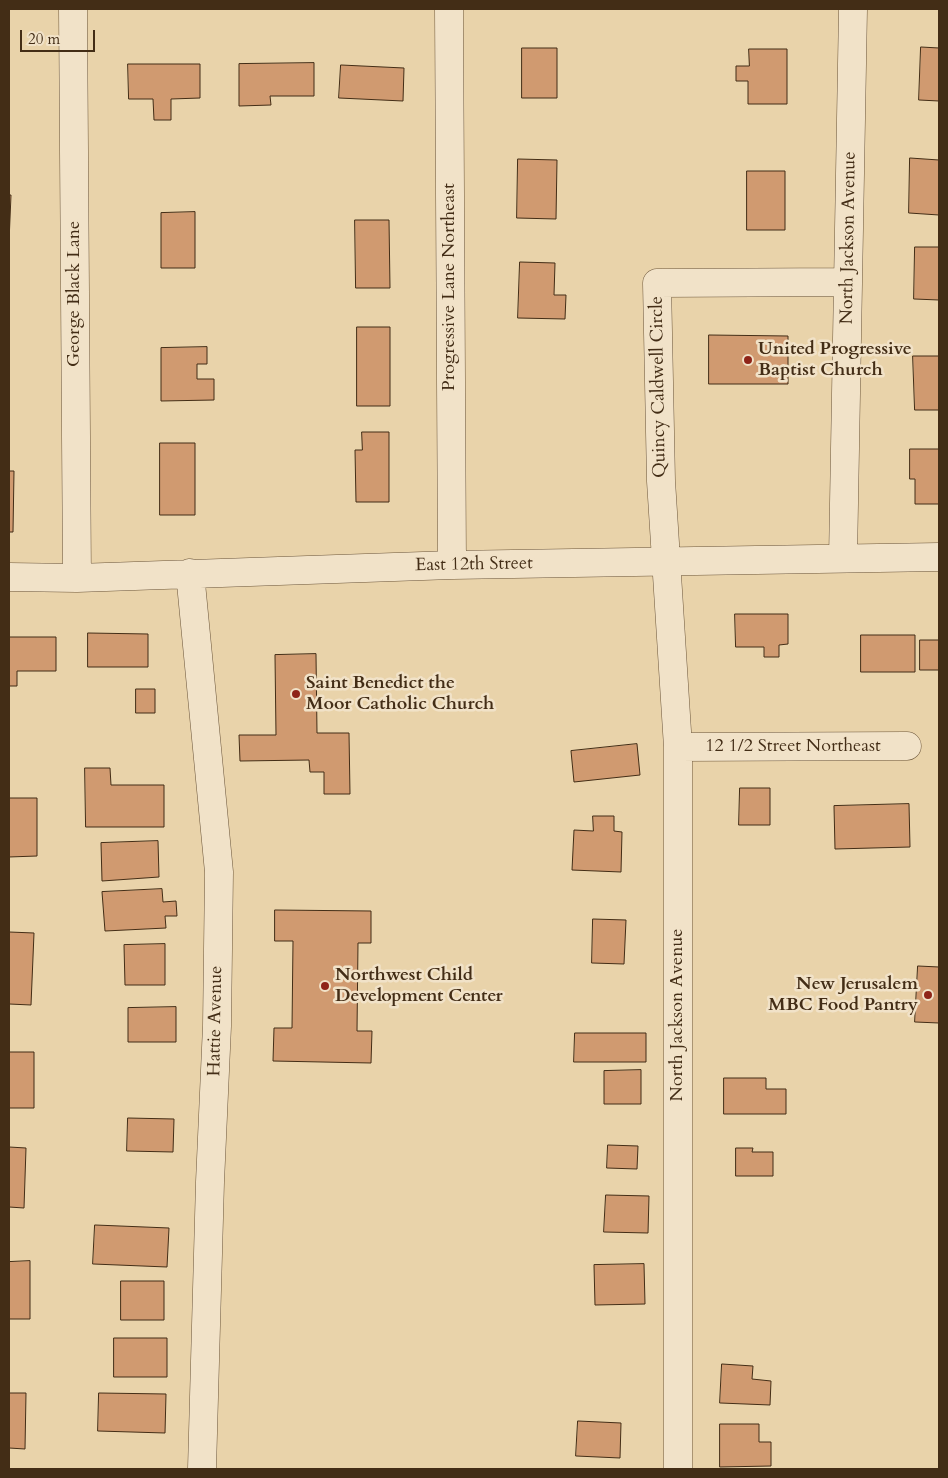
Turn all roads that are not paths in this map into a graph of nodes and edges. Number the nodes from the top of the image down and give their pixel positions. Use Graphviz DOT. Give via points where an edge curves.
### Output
graph roads {
  1 [pos="73,9"];
  2 [pos="448,9"];
  3 [pos="853,9"];
  4 [pos="848,282"];
  5 [pos="939,557"];
  6 [pos="843,558"];
  7 [pos="667,562"];
  8 [pos="452,565"];
  9 [pos="190,573"];
  10 [pos="9,577"];
  11 [pos="77,578"];
  12 [pos="907,746"];
  13 [pos="678,747"];
  14 [pos="202,1469"];
  15 [pos="678,1469"];
  1 -- 11 [label="street, George Black Lane"];
  2 -- 8 [label="street, Progressive Lane Northeast"];
  3 -- 4 [label="street, North Jackson Avenue"];
  4 -- 6 [label="street, North Jackson Avenue"];
  4 -- 7 [label="street, Quincy Caldwell Circle" via="657,283 661,481"];
  5 -- 6 [label="street, East 12th Street"];
  6 -- 7 [label="street, East 12th Street"];
  7 -- 8 [label="street, East 12th Street"];
  7 -- 13 [label="street, North Jackson Avenue"];
  8 -- 9 [label="street, East 12th Street"];
  9 -- 11 [label="street, East 12th Street"];
  9 -- 14 [label="street, Hattie Avenue" via="218,872 217,1026"];
  10 -- 11 [label="street, East 12th Street"];
  12 -- 13 [label="street, 12 1/2 Street Northeast"];
  13 -- 15 [label="street, North Jackson Avenue"];
}
